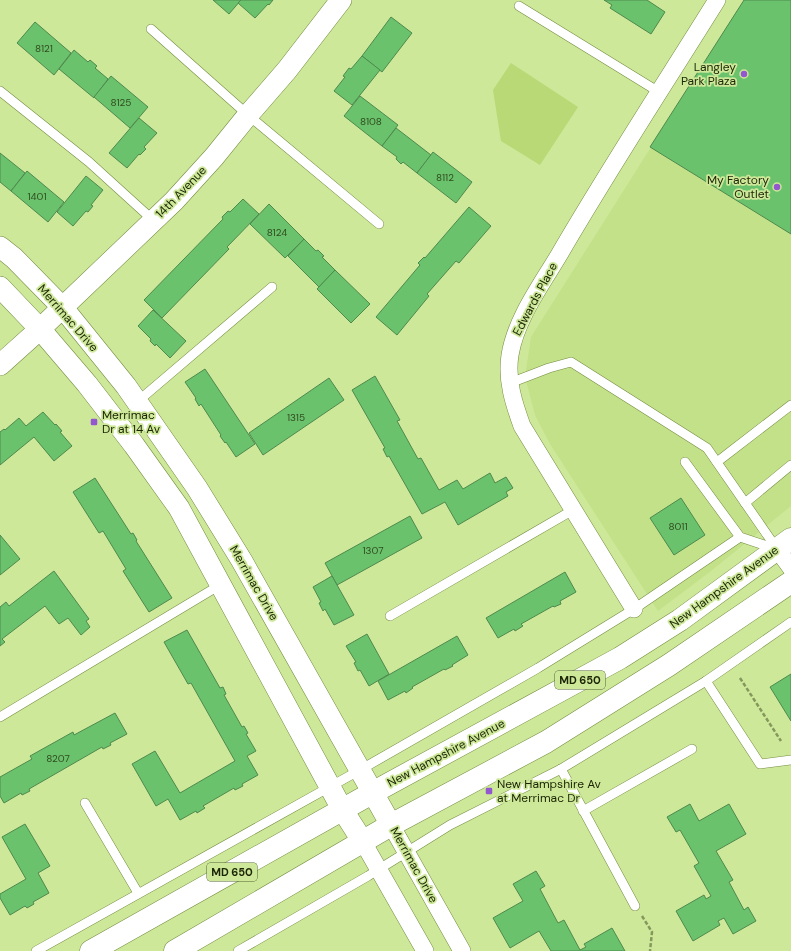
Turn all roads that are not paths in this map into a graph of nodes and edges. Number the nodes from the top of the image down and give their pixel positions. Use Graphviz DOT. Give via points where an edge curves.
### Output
graph roads {
  1 [pos="341,0"];
  2 [pos="716,0"];
  3 [pos="519,6"];
  4 [pos="151,29"];
  5 [pos="0,91"];
  6 [pos="659,92"];
  7 [pos="248,115"];
  8 [pos="154,220"];
  9 [pos="379,224"];
  10 [pos="0,247"];
  11 [pos="0,287"];
  12 [pos="272,287"];
  13 [pos="62,308"];
  14 [pos="40,329"];
  15 [pos="0,365"];
  16 [pos="510,383"];
  17 [pos="137,402"];
  18 [pos="791,405"];
  19 [pos="685,462"];
  20 [pos="717,462"];
  21 [pos="791,465"];
  22 [pos="745,503"];
  23 [pos="573,510"];
  24 [pos="740,537"];
  25 [pos="784,544"];
  26 [pos="791,568"];
  27 [pos="791,582"];
  28 [pos="220,585"];
  29 [pos="634,609"];
  30 [pos="390,616"];
  31 [pos="791,622"];
  32 [pos="706,681"];
  33 [pos="0,717"];
  34 [pos="692,749"];
  35 [pos="791,760"];
  36 [pos="561,769"];
  37 [pos="360,770"];
  38 [pos="330,786"];
  39 [pos="372,793"];
  40 [pos="84,803"];
  41 [pos="342,810"];
  42 [pos="584,811"];
  43 [pos="391,825"];
  44 [pos="363,842"];
  45 [pos="406,852"];
  46 [pos="379,869"];
  47 [pos="138,893"];
  48 [pos="636,906"];
  49 [pos="36,951"];
  50 [pos="91,951"];
  51 [pos="175,951"];
  52 [pos="238,951"];
  53 [pos="425,951"];
  54 [pos="462,951"];
  1 -- 7 [label="street, 14th Avenue" via="287,70"];
  2 -- 6 [label="street, Edwards Place"];
  3 -- 6 [label="lane"];
  4 -- 7 [label="lane"];
  5 -- 8 [label="lane" via="89,162"];
  6 -- 16 [label="street, Edwards Place" via="580,217 518,326 510,356"];
  7 -- 8 [label="street, 14th Avenue" via="214,157"];
  7 -- 9 [label="lane"];
  8 -- 13 [label="street, 14th Avenue"];
  10 -- 13 [label="street, Merrimac Drive"];
  11 -- 14 [label="street"];
  12 -- 17 [label="lane"];
  13 -- 14 [label="street, 14th Avenue"];
  13 -- 17 [label="street, Merrimac Drive"];
  14 -- 15 [label="street, 14th Avenue"];
  14 -- 28 [label="street" via="87,384 179,508"];
  16 -- 20 [label="lane" via="571,362 707,448"];
  16 -- 23 [label="street, Edwards Place" via="522,426"];
  17 -- 37 [label="street, Merrimac Drive" via="201,494 242,561"];
  18 -- 20 [label="lane"];
  19 -- 24 [label="lane"];
  20 -- 22 [label="lane"];
  21 -- 22 [label="lane"];
  22 -- 25 [label="lane"];
  23 -- 29 [label="street, Edwards Place"];
  23 -- 30 [label="lane"];
  24 -- 25 [label="lane"];
  24 -- 29 [label="lane"];
  25 -- 26 [label="street"];
  25 -- 39 [label="main road, New Hampshire Avenue / MD 650" via="680,620 620,658"];
  27 -- 43 [label="main road, MD 650" via="669,665 546,742"];
  28 -- 33 [label="lane"];
  28 -- 38 [label="street"];
  29 -- 37 [label="lane" via="538,668"];
  31 -- 32 [label="lane"];
  32 -- 35 [label="lane" via="760,764"];
  32 -- 36 [label="lane"];
  34 -- 42 [label="lane"];
  36 -- 42 [label="lane"];
  36 -- 45 [label="lane" via="450,825"];
  37 -- 38 [label="lane"];
  37 -- 39 [label="street, Merrimac Drive"];
  38 -- 41 [label="street"];
  38 -- 47 [label="lane"];
  39 -- 41 [label="main road, New Hampshire Avenue / MD 650"];
  39 -- 43 [label="street, Merrimac Drive"];
  40 -- 47 [label="lane"];
  41 -- 44 [label="street"];
  41 -- 50 [label="main road, New Hampshire Avenue / MD 650"];
  42 -- 48 [label="lane"];
  43 -- 44 [label="main road, MD 650"];
  43 -- 45 [label="street, Merrimac Drive"];
  44 -- 46 [label="street"];
  44 -- 51 [label="main road, MD 650"];
  45 -- 46 [label="lane"];
  45 -- 54 [label="street, Merrimac Drive"];
  46 -- 52 [label="lane"];
  46 -- 53 [label="street"];
  47 -- 49 [label="lane"];
}
